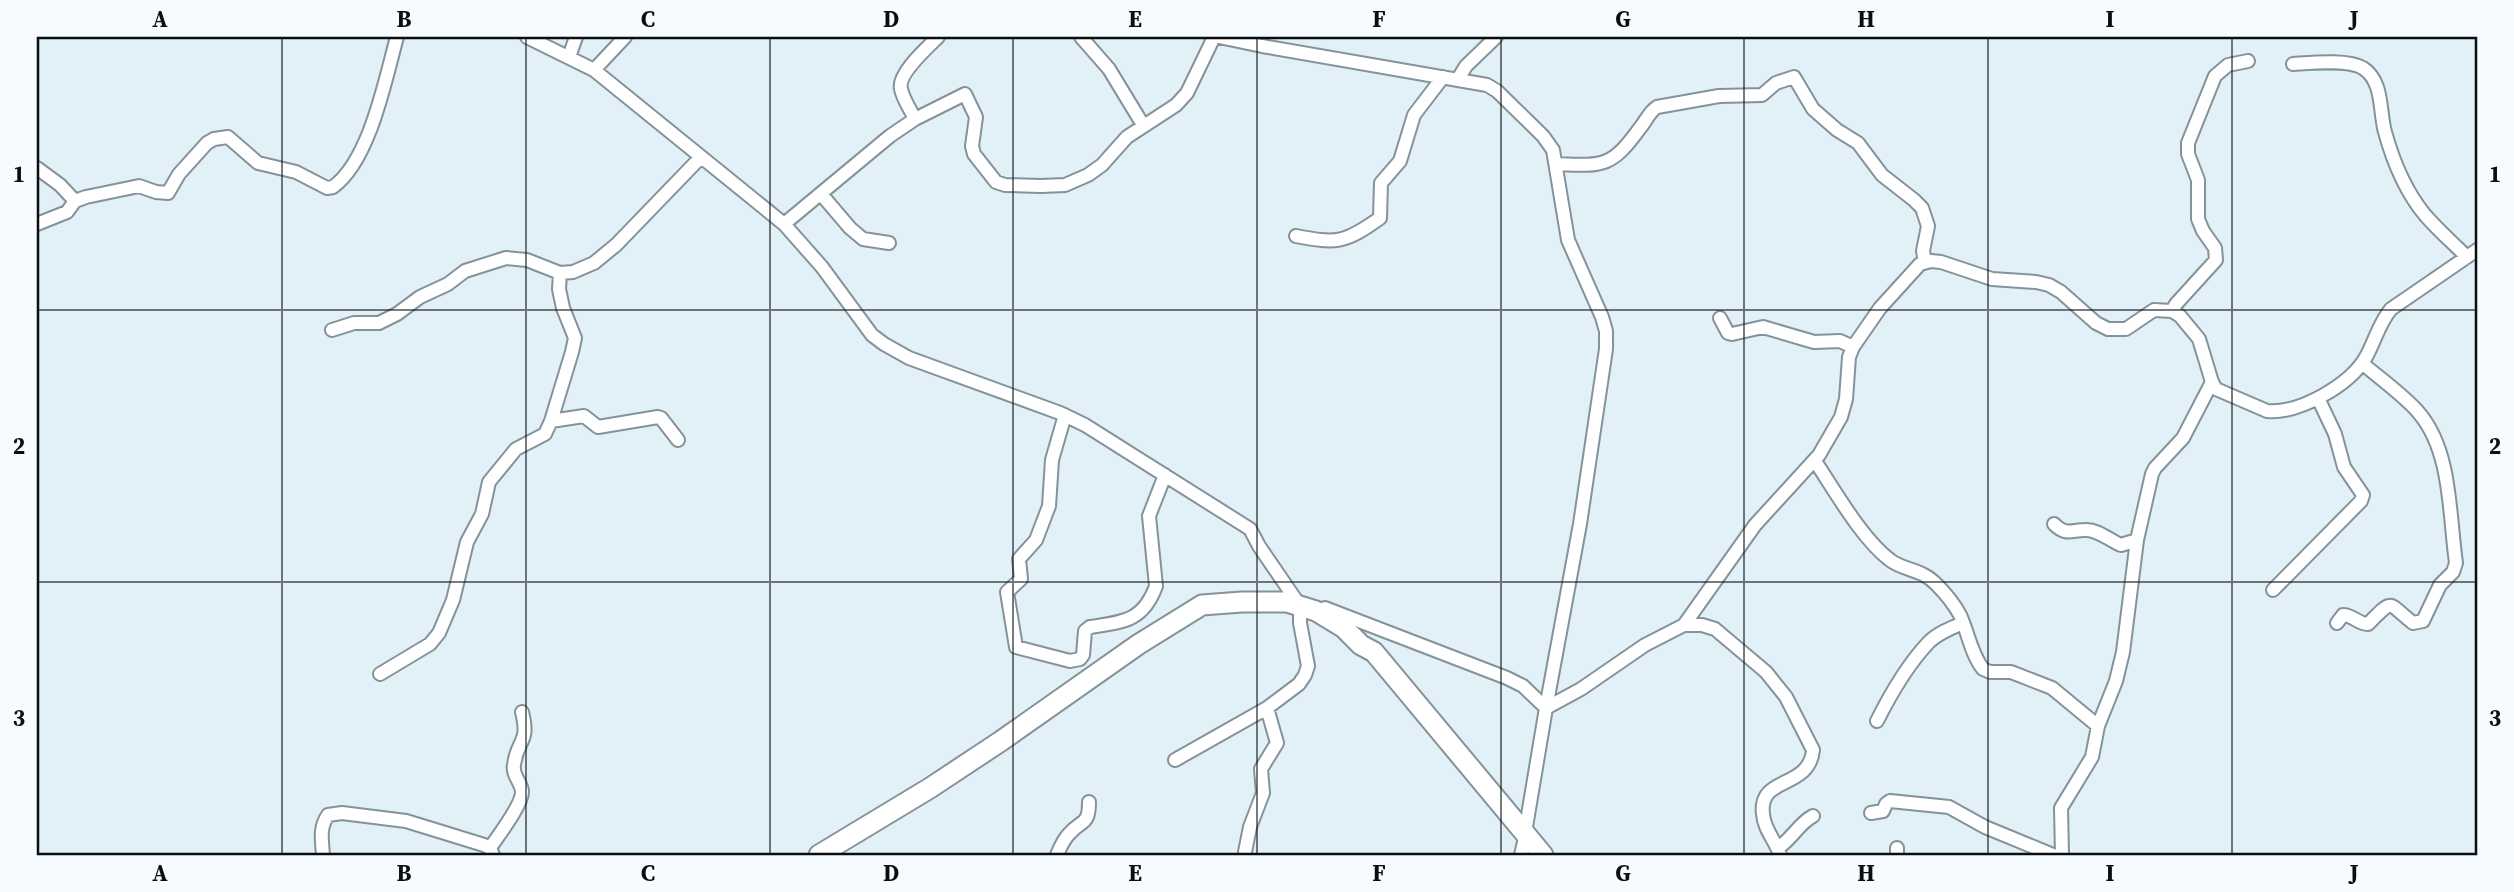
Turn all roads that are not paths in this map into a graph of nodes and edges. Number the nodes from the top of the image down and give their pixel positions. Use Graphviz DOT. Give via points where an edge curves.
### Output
graph roads {
  1 [pos="397,37"];
  2 [pos="527,37"];
  3 [pos="576,37"];
  4 [pos="625,37"];
  5 [pos="939,37"];
  6 [pos="1081,37"];
  7 [pos="1217,37"];
  8 [pos="1496,37"];
  9 [pos="569,57"];
  10 [pos="2248,61"];
  11 [pos="2293,64"];
  12 [pos="594,70"];
  13 [pos="1443,77"];
  14 [pos="1458,79"];
  15 [pos="915,119"];
  16 [pos="1143,125"];
  17 [pos="701,156"];
  18 [pos="1556,164"];
  19 [pos="37,168"];
  20 [pos="821,194"];
  21 [pos="75,201"];
  22 [pos="37,224"];
  23 [pos="784,224"];
  24 [pos="1296,236"];
  25 [pos="888,243"];
  26 [pos="2472,253"];
  27 [pos="1925,262"];
  28 [pos="560,273"];
  29 [pos="2172,311"];
  30 [pos="1720,318"];
  31 [pos="332,330"];
  32 [pos="1853,347"];
  33 [pos="2362,363"];
  34 [pos="2212,382"];
  35 [pos="2318,398"];
  36 [pos="1065,415"];
  37 [pos="551,421"];
  38 [pos="678,440"];
  39 [pos="1815,461"];
  40 [pos="1165,475"];
  41 [pos="2054,524"];
  42 [pos="2137,540"];
  43 [pos="2273,590"];
  44 [pos="1212,605"];
  45 [pos="1300,606"];
  46 [pos="2337,622"];
  47 [pos="1963,623"];
  48 [pos="1684,625"];
  49 [pos="380,674"];
  50 [pos="1267,708"];
  51 [pos="1546,708"];
  52 [pos="522,712"];
  53 [pos="1877,721"];
  54 [pos="2098,726"];
  55 [pos="1175,760"];
  56 [pos="1089,802"];
  57 [pos="1871,813"];
  58 [pos="1813,816"];
  59 [pos="1526,846"];
  60 [pos="1779,851"];
  61 [pos="491,852"];
  62 [pos="1245,852"];
  63 [pos="323,855"];
  64 [pos="819,855"];
  65 [pos="838,855"];
  66 [pos="1057,855"];
  67 [pos="1543,855"];
  68 [pos="2053,855"];
  69 [pos="2062,855"];
  1 -- 21 [label="street" via="363,146 354,166 333,187 258,163 233,140 221,138 207,143 191,159 168,193 139,186"];
  2 -- 9 [label="street"];
  3 -- 9 [label="street"];
  4 -- 12 [label="street"];
  5 -- 15 [label="street" via="900,81"];
  6 -- 16 [label="street" via="1109,69"];
  7 -- 13 [label="street"];
  7 -- 16 [label="street" via="1187,93 1163,115"];
  8 -- 14 [label="street"];
  9 -- 12 [label="street"];
  10 -- 29 [label="street" via="2228,65 2215,76 2190,136 2188,154 2198,180 2199,219 2217,253 2216,260"];
  11 -- 26 [label="street" via="2340,63 2365,69 2378,87 2385,132 2408,189 2425,214"];
  12 -- 17 [label="street"];
  13 -- 14 [label="street"];
  13 -- 24 [label="street" via="1414,115 1400,162 1381,183 1380,218 1342,240"];
  14 -- 18 [label="street" via="1497,91 1543,136"];
  15 -- 16 [label="street" via="965,93 976,117 974,154 990,176 1005,185 1041,186 1088,176"];
  15 -- 20 [label="street"];
  17 -- 23 [label="street"];
  17 -- 28 [label="street" via="616,245 594,263"];
  18 -- 27 [label="street" via="1608,162 1657,107 1719,96 1762,95 1781,80 1794,77 1813,110 1858,144 1882,175 1922,208 1928,226"];
  18 -- 51 [label="street" via="1568,240 1606,331 1606,349"];
  19 -- 21 [label="street"];
  20 -- 23 [label="street"];
  20 -- 25 [label="street" via="863,239"];
  21 -- 22 [label="street" via="67,212"];
  23 -- 36 [label="street" via="884,344 909,358"];
  26 -- 33 [label="street" via="2384,317"];
  27 -- 29 [label="street" via="1941,262 1992,279 2049,285 2108,329 2126,329 2154,310"];
  27 -- 32 [label="street" via="1880,308"];
  28 -- 31 [label="street" via="519,257 506,258 465,271 379,323 354,323"];
  28 -- 37 [label="street" via="563,309 575,338"];
  29 -- 34 [label="street" via="2199,339"];
  30 -- 32 [label="street" via="1732,334 1763,327 1814,342 1840,341"];
  32 -- 39 [label="street" via="1846,399"];
  33 -- 35 [label="street"];
  33 -- 46 [label="street" via="2418,411 2432,430 2444,471 2456,563 2423,621 2413,623 2391,606 2368,624 2347,615"];
  34 -- 35 [label="street" via="2224,394 2267,411 2284,411"];
  34 -- 42 [label="street" via="2189,430 2152,474"];
  35 -- 43 [label="street" via="2344,467 2363,495"];
  36 -- 40 [label="street"];
  36 -- 40 [label="street" via="1052,460 1049,506 1036,540 1019,559 1020,579 1007,592 1016,647 1076,661 1083,656 1085,631 1090,627 1128,621 1138,614 1156,586 1149,516"];
  37 -- 38 [label="street" via="584,416 597,427 657,417"];
  37 -- 49 [label="street" via="545,434 516,449 489,482 439,634"];
  39 -- 47 [label="street" via="1872,544 1890,561 1917,570 1936,583"];
  39 -- 48 [label="street" via="1755,525"];
  40 -- 45 [label="street" via="1250,528"];
  41 -- 42 [label="street" via="2063,532 2094,531 2121,545"];
  42 -- 54 [label="street" via="2123,652"];
  44 -- 45 [label="highway"];
  44 -- 64 [label="highway" via="1202,605 1154,634 1001,741"];
  44 -- 65 [label="highway" via="1206,615 1069,708"];
  45 -- 50 [label="street" via="1305,675"];
  45 -- 51 [label="street" via="1319,606 1507,678"];
  45 -- 59 [label="highway" via="1344,628 1361,645 1367,658"];
  47 -- 53 [label="street" via="1929,642"];
  47 -- 54 [label="street" via="1983,669 2011,672 2052,688"];
  48 -- 51 [label="street"];
  48 -- 60 [label="street" via="1715,629 1766,672 1786,697 1813,750 1802,774 1771,789 1765,797 1766,828"];
  50 -- 55 [label="street"];
  50 -- 62 [label="street" via="1277,743 1261,769 1264,793"];
  51 -- 59 [label="street"];
  52 -- 61 [label="street" via="526,732 513,765 521,800"];
  54 -- 69 [label="street" via="2092,757 2061,808"];
  56 -- 66 [label="street" via="1085,823 1068,835"];
  57 -- 68 [label="street" via="1883,811 1890,801 1949,807"];
  58 -- 60 [label="street"];
  59 -- 67 [label="highway"];
  61 -- 63 [label="street" via="406,821 335,813 328,815 321,828"];
}
